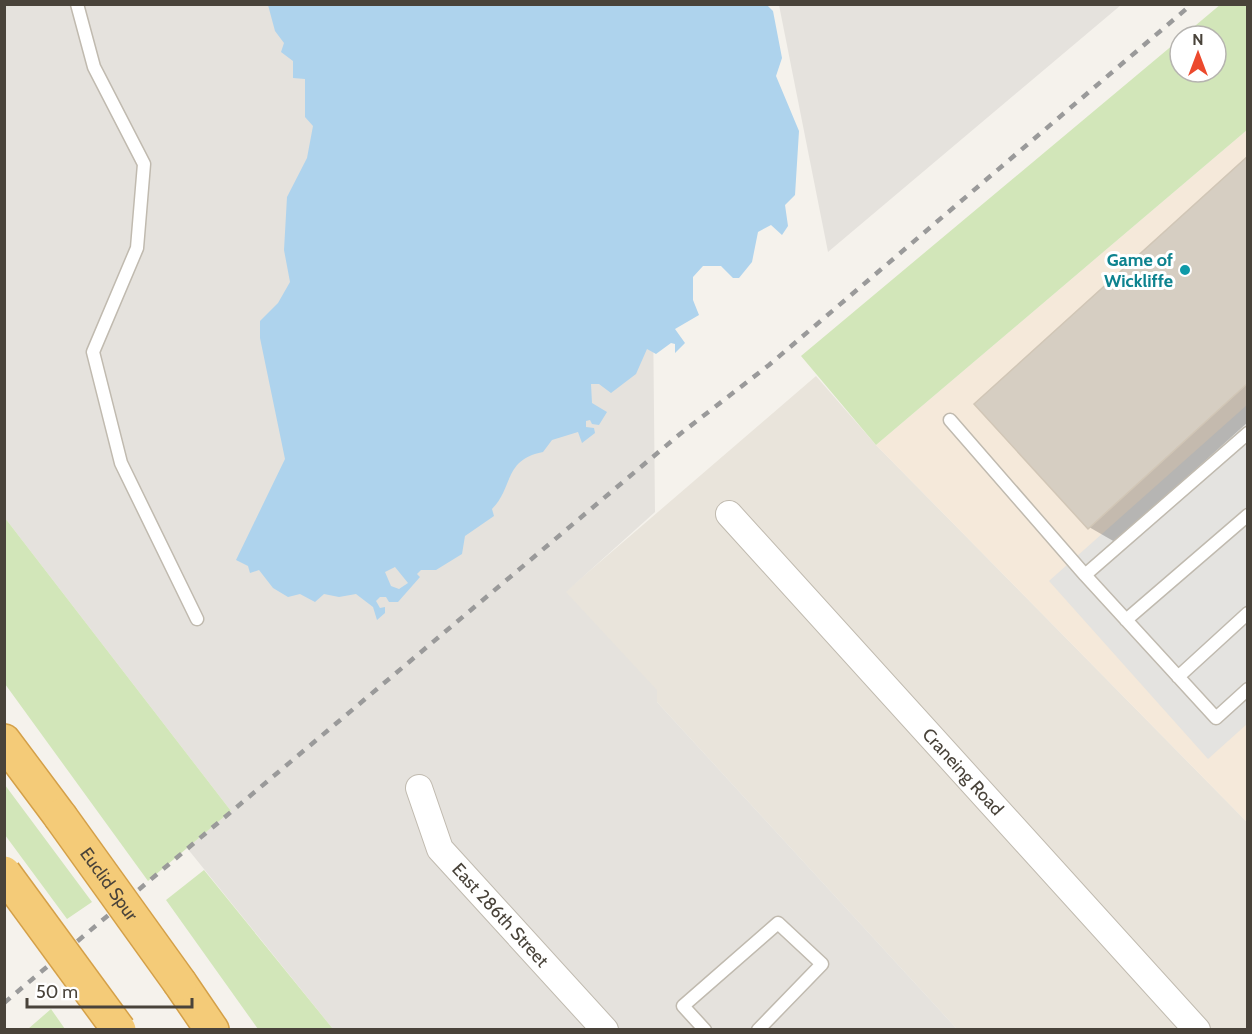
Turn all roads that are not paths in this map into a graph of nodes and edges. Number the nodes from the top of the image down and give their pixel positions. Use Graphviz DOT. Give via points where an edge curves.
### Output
graph roads {
  1 [pos="77,4"];
  2 [pos="950,420"];
  3 [pos="1248,433"];
  4 [pos="729,514"];
  5 [pos="1248,515"];
  6 [pos="1085,575"];
  7 [pos="1248,614"];
  8 [pos="197,619"];
  9 [pos="1126,620"];
  10 [pos="1179,677"];
  11 [pos="1248,689"];
  12 [pos="4,741"];
  13 [pos="419,788"];
  14 [pos="4,873"];
  15 [pos="119,1029"];
  16 [pos="212,1029"];
  17 [pos="606,1029"];
  18 [pos="705,1029"];
  19 [pos="758,1029"];
  20 [pos="1197,1029"];
  1 -- 8 [label="lane" via="94,67 144,164 137,248 93,352 121,463"];
  2 -- 6 [label="lane"];
  3 -- 6 [label="lane"];
  4 -- 20 [label="street, Craneing Road"];
  5 -- 9 [label="lane"];
  6 -- 9 [label="lane"];
  7 -- 10 [label="lane"];
  9 -- 10 [label="lane"];
  10 -- 11 [label="lane" via="1216,718"];
  12 -- 16 [label="highway, Euclid Spur, bridge"];
  13 -- 17 [label="street, East 286th Street" via="440,849"];
  14 -- 15 [label="highway, bridge"];
  18 -- 19 [label="lane" via="683,1006 778,923 822,964"];
}
